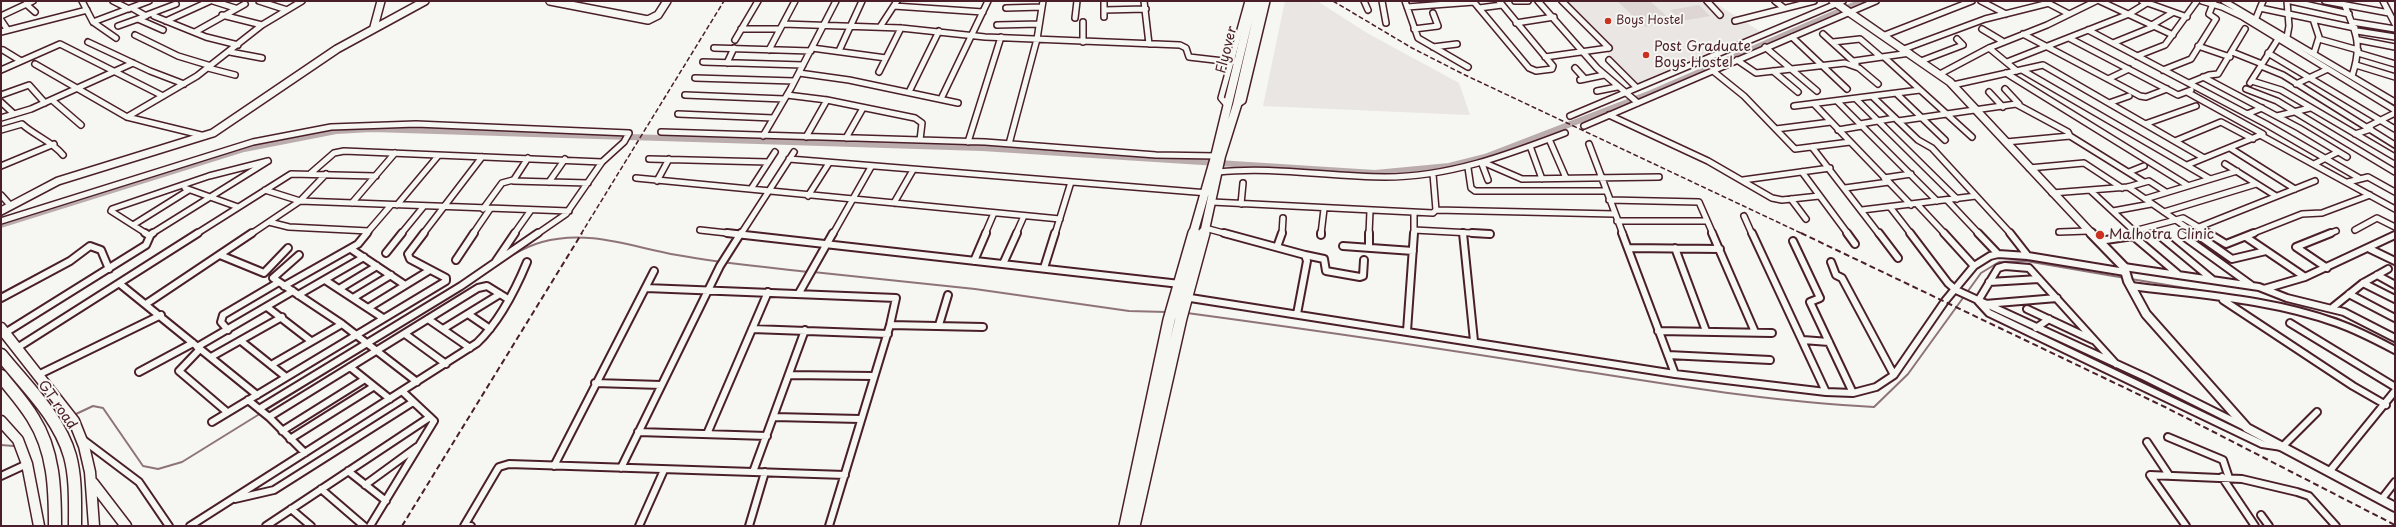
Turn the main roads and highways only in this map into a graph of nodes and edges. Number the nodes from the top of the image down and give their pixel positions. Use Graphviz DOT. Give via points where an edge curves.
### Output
graph roads {
  1 [pos="1253,1"];
  2 [pos="1261,1"];
  3 [pos="1254,12"];
  4 [pos="1218,157"];
  5 [pos="1210,196"];
  6 [pos="1185,284"];
  7 [pos="1175,318"];
  8 [pos="3,331"];
  9 [pos="1,355"];
  10 [pos="1,376"];
  11 [pos="2,423"];
  12 [pos="93,483"];
  13 [pos="39,526"];
  14 [pos="54,526"];
  15 [pos="74,526"];
  16 [pos="94,526"];
  17 [pos="126,526"];
  18 [pos="1125,526"];
  19 [pos="1134,526"];
  1 -- 3 [label="main road, Flyover"];
  2 -- 3 [label="main road, Flyover"];
  3 -- 4 [label="main road, Flyover" via="1227,105"];
  3 -- 4 [label="main road, Flyover" via="1237,105"];
  4 -- 5 [label="main road"];
  5 -- 6 [label="main road"];
  5 -- 6 [label="main road" via="1205,228"];
  6 -- 7 [label="main road"];
  7 -- 18 [label="main road"];
  7 -- 19 [label="main road"];
  8 -- 12 [label="main road" via="74,421 92,471"];
  9 -- 15 [label="highway, GT road" via="52,421 67,446 74,488"];
  10 -- 14 [label="highway, GT road" via="38,426 51,462 55,491"];
  11 -- 13 [label="main road" via="18,440 27,464"];
  12 -- 16 [label="main road"];
  12 -- 17 [label="main road"];
}
